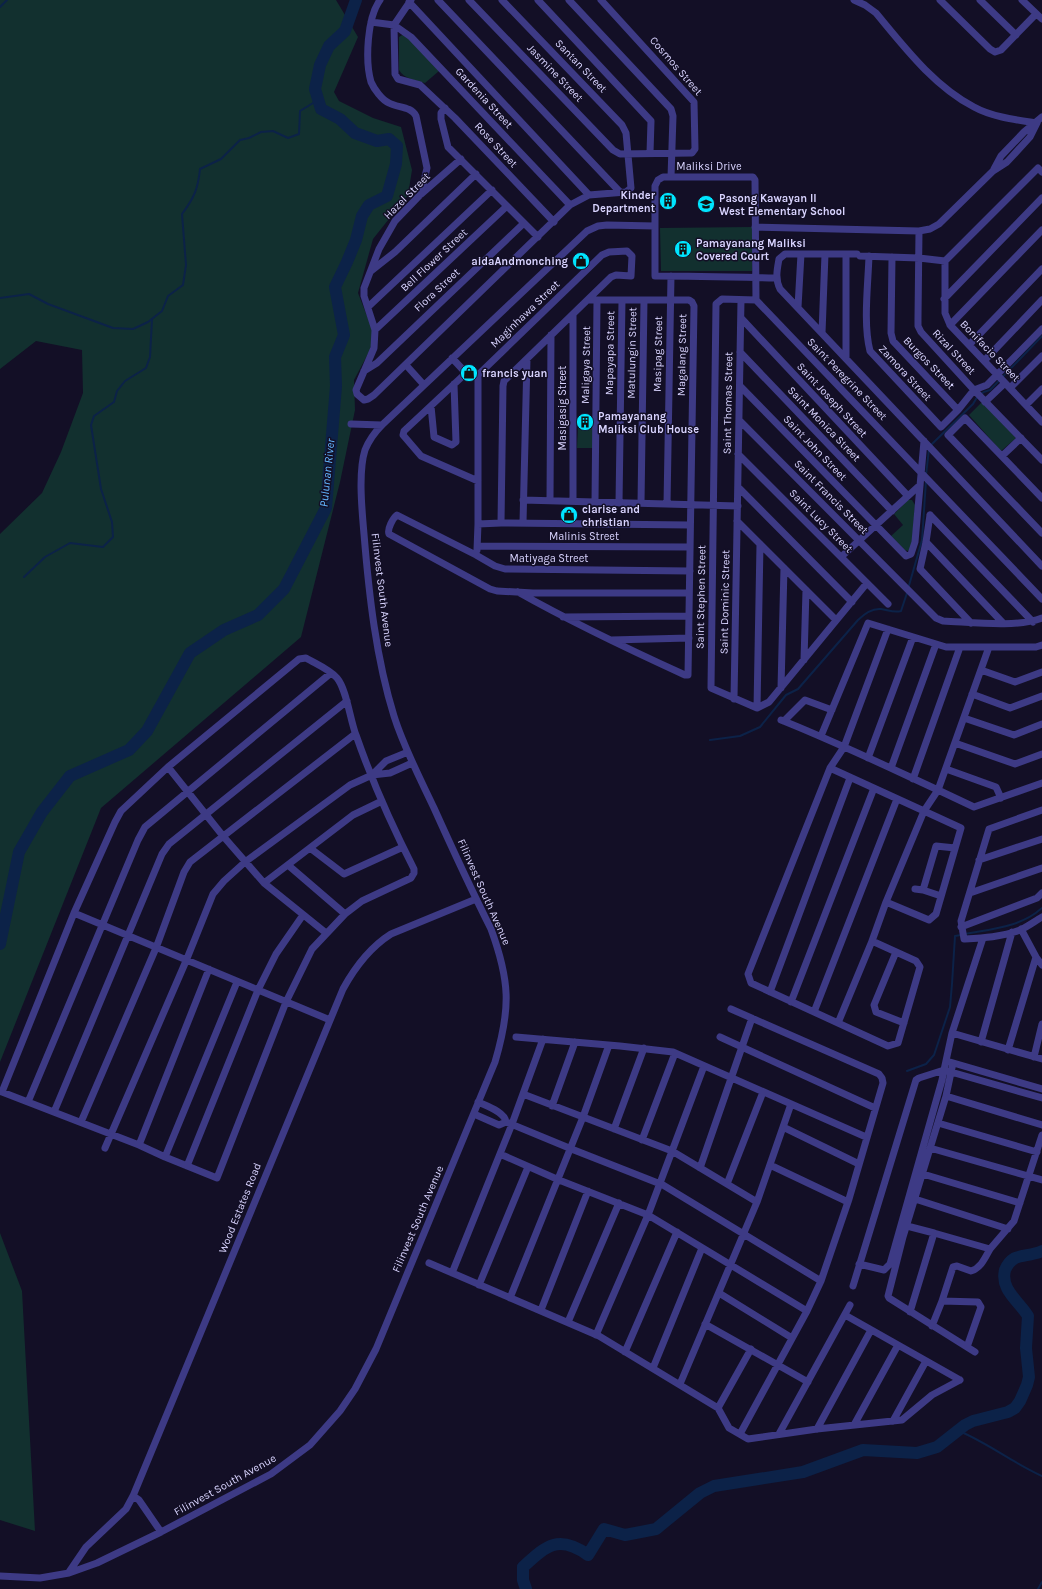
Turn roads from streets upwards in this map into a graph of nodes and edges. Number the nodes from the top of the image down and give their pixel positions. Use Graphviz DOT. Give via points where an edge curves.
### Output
graph roads {
  1 [pos="380,0"];
  2 [pos="438,0"];
  3 [pos="470,0"];
  4 [pos="502,0"];
  5 [pos="538,0"];
  6 [pos="570,0"];
  7 [pos="601,0"];
  8 [pos="854,0"];
  9 [pos="940,0"];
  10 [pos="980,0"];
  11 [pos="1022,0"];
  12 [pos="410,1"];
  13 [pos="1036,14"];
  14 [pos="1042,19"];
  15 [pos="371,22"];
  16 [pos="394,26"];
  17 [pos="1016,35"];
  18 [pos="445,108"];
  19 [pos="1042,117"];
  20 [pos="1036,123"];
  21 [pos="650,153"];
  22 [pos="629,154"];
  23 [pos="672,154"];
  24 [pos="461,159"];
  25 [pos="1042,172"];
  26 [pos="476,174"];
  27 [pos="671,177"];
  28 [pos="492,190"];
  29 [pos="620,192"];
  30 [pos="589,194"];
  31 [pos="420,195"];
  32 [pos="1042,198"];
  33 [pos="570,205"];
  34 [pos="507,206"];
  35 [pos="554,222"];
  36 [pos="524,223"];
  37 [pos="655,226"];
  38 [pos="755,227"];
  39 [pos="1042,230"];
  40 [pos="919,231"];
  41 [pos="538,237"];
  42 [pos="801,254"];
  43 [pos="825,254"];
  44 [pos="846,254"];
  45 [pos="869,256"];
  46 [pos="892,257"];
  47 [pos="919,258"];
  48 [pos="945,261"];
  49 [pos="1042,269"];
  50 [pos="371,271"];
  51 [pos="671,276"];
  52 [pos="755,277"];
  53 [pos="776,278"];
  54 [pos="944,298"];
  55 [pos="589,300"];
  56 [pos="597,300"];
  57 [pos="622,300"];
  58 [pos="644,300"];
  59 [pos="670,300"];
  60 [pos="740,300"];
  61 [pos="756,300"];
  62 [pos="1042,300"];
  63 [pos="368,307"];
  64 [pos="798,307"];
  65 [pos="573,314"];
  66 [pos="741,318"];
  67 [pos="950,325"];
  68 [pos="1042,329"];
  69 [pos="375,330"];
  70 [pos="822,333"];
  71 [pos="551,335"];
  72 [pos="969,345"];
  73 [pos="740,352"];
  74 [pos="1042,356"];
  75 [pos="452,358"];
  76 [pos="846,358"];
  77 [pos="527,359"];
  78 [pos="984,361"];
  79 [pos="406,365"];
  80 [pos="364,371"];
  81 [pos="466,372"];
  82 [pos="478,375"];
  83 [pos="1001,379"];
  84 [pos="454,384"];
  85 [pos="424,385"];
  86 [pos="740,386"];
  87 [pos="1010,388"];
  88 [pos="1042,389"];
  89 [pos="975,391"];
  90 [pos="984,400"];
  91 [pos="1026,405"];
  92 [pos="431,406"];
  93 [pos="958,410"];
  94 [pos="739,420"];
  95 [pos="1042,422"];
  96 [pos="351,424"];
  97 [pos="382,425"];
  98 [pos="1021,438"];
  99 [pos="926,443"];
  100 [pos="738,454"];
  101 [pos="1002,456"];
  102 [pos="1042,460"];
  103 [pos="922,474"];
  104 [pos="478,481"];
  105 [pos="920,485"];
  106 [pos="738,487"];
  107 [pos="908,496"];
  108 [pos="1042,498"];
  109 [pos="523,500"];
  110 [pos="550,500"];
  111 [pos="573,501"];
  112 [pos="595,502"];
  113 [pos="619,503"];
  114 [pos="641,503"];
  115 [pos="667,504"];
  116 [pos="691,505"];
  117 [pos="714,506"];
  118 [pos="738,506"];
  119 [pos="892,511"];
  120 [pos="737,521"];
  121 [pos="501,523"];
  122 [pos="523,523"];
  123 [pos="478,524"];
  124 [pos="690,525"];
  125 [pos="875,526"];
  126 [pos="1042,533"];
  127 [pos="859,541"];
  128 [pos="926,542"];
  129 [pos="760,544"];
  130 [pos="478,546"];
  131 [pos="690,547"];
  132 [pos="476,555"];
  133 [pos="841,557"];
  134 [pos="1042,566"];
  135 [pos="784,568"];
  136 [pos="690,571"];
  137 [pos="867,583"];
  138 [pos="806,590"];
  139 [pos="518,592"];
  140 [pos="689,593"];
  141 [pos="1042,599"];
  142 [pos="852,602"];
  143 [pos="888,604"];
  144 [pos="689,616"];
  145 [pos="562,617"];
  146 [pos="1042,618"];
  147 [pos="836,620"];
  148 [pos="971,622"];
  149 [pos="1033,622"];
  150 [pos="1003,623"];
  151 [pos="888,629"];
  152 [pos="913,637"];
  153 [pos="689,638"];
  154 [pos="609,640"];
  155 [pos="936,644"];
  156 [pos="1042,645"];
  157 [pos="960,647"];
  158 [pos="989,647"];
  159 [pos="804,660"];
  160 [pos="981,670"];
  161 [pos="1042,672"];
  162 [pos="331,673"];
  163 [pos="781,688"];
  164 [pos="972,694"];
  165 [pos="1042,696"];
  166 [pos="734,698"];
  167 [pos="347,701"];
  168 [pos="757,708"];
  169 [pos="832,710"];
  170 [pos="964,718"];
  171 [pos="1042,724"];
  172 [pos="355,734"];
  173 [pos="821,736"];
  174 [pos="955,743"];
  175 [pos="844,747"];
  176 [pos="408,752"];
  177 [pos="1042,754"];
  178 [pos="868,758"];
  179 [pos="412,763"];
  180 [pos="168,767"];
  181 [pos="830,768"];
  182 [pos="891,768"];
  183 [pos="946,769"];
  184 [pos="372,775"];
  185 [pos="850,778"];
  186 [pos="913,779"];
  187 [pos="1042,783"];
  188 [pos="874,788"];
  189 [pos="938,790"];
  190 [pos="187,791"];
  191 [pos="1001,798"];
  192 [pos="898,799"];
  193 [pos="382,801"];
  194 [pos="1042,810"];
  195 [pos="924,811"];
  196 [pos="206,815"];
  197 [pos="222,836"];
  198 [pos="1042,839"];
  199 [pos="403,847"];
  200 [pos="310,848"];
  201 [pos="955,848"];
  202 [pos="979,860"];
  203 [pos="245,862"];
  204 [pos="288,865"];
  205 [pos="1042,868"];
  206 [pos="264,883"];
  207 [pos="915,889"];
  208 [pos="923,890"];
  209 [pos="970,893"];
  210 [pos="1042,893"];
  211 [pos="941,896"];
  212 [pos="476,899"];
  213 [pos="886,902"];
  214 [pos="74,913"];
  215 [pos="345,914"];
  216 [pos="303,915"];
  217 [pos="1042,917"];
  218 [pos="102,925"];
  219 [pos="1021,929"];
  220 [pos="962,932"];
  221 [pos="1012,932"];
  222 [pos="326,933"];
  223 [pos="128,936"];
  224 [pos="983,938"];
  225 [pos="872,941"];
  226 [pos="156,948"];
  227 [pos="896,952"];
  228 [pos="1036,957"];
  229 [pos="186,961"];
  230 [pos="1042,966"];
  231 [pos="209,969"];
  232 [pos="237,982"];
  233 [pos="258,990"];
  234 [pos="770,992"];
  235 [pos="286,1002"];
  236 [pos="791,1002"];
  237 [pos="731,1009"];
  238 [pos="814,1012"];
  239 [pos="752,1018"];
  240 [pos="330,1020"];
  241 [pos="838,1023"];
  242 [pos="904,1023"];
  243 [pos="1042,1024"];
  244 [pos="952,1033"];
  245 [pos="516,1037"];
  246 [pos="720,1037"];
  247 [pos="543,1039"];
  248 [pos="575,1042"];
  249 [pos="981,1042"];
  250 [pos="609,1045"];
  251 [pos="742,1047"];
  252 [pos="644,1048"];
  253 [pos="1008,1050"];
  254 [pos="675,1053"];
  255 [pos="1034,1057"];
  256 [pos="1042,1059"];
  257 [pos="945,1060"];
  258 [pos="953,1063"];
  259 [pos="704,1066"];
  260 [pos="948,1070"];
  261 [pos="731,1078"];
  262 [pos="1042,1089"];
  263 [pos="763,1092"];
  264 [pos="523,1094"];
  265 [pos="946,1096"];
  266 [pos="1042,1098"];
  267 [pos="28,1102"];
  268 [pos="478,1102"];
  269 [pos="791,1104"];
  270 [pos="552,1106"];
  271 [pos="875,1108"];
  272 [pos="54,1112"];
  273 [pos="474,1114"];
  274 [pos="583,1117"];
  275 [pos="81,1122"];
  276 [pos="509,1123"];
  277 [pos="938,1123"];
  278 [pos="1042,1125"];
  279 [pos="783,1127"];
  280 [pos="614,1129"];
  281 [pos="110,1134"];
  282 [pos="1042,1135"];
  283 [pos="866,1137"];
  284 [pos="642,1140"];
  285 [pos="138,1145"];
  286 [pos="105,1148"];
  287 [pos="570,1148"];
  288 [pos="930,1148"];
  289 [pos="672,1151"];
  290 [pos="1037,1152"];
  291 [pos="500,1154"];
  292 [pos="165,1157"];
  293 [pos="859,1164"];
  294 [pos="770,1165"];
  295 [pos="188,1166"];
  296 [pos="528,1166"];
  297 [pos="700,1168"];
  298 [pos="922,1174"];
  299 [pos="1029,1177"];
  300 [pos="558,1179"];
  301 [pos="1042,1180"];
  302 [pos="660,1183"];
  303 [pos="727,1184"];
  304 [pos="588,1191"];
  305 [pos="915,1199"];
  306 [pos="757,1202"];
  307 [pos="848,1202"];
  308 [pos="1020,1202"];
  309 [pos="619,1204"];
  310 [pos="648,1215"];
  311 [pos="907,1226"];
  312 [pos="1008,1229"];
  313 [pos="677,1232"];
  314 [pos="744,1233"];
  315 [pos="934,1233"];
  316 [pos="900,1237"];
  317 [pos="702,1248"];
  318 [pos="990,1249"];
  319 [pos="429,1262"];
  320 [pos="859,1264"];
  321 [pos="731,1265"];
  322 [pos="452,1273"];
  323 [pos="821,1281"];
  324 [pos="479,1284"];
  325 [pos="853,1286"];
  326 [pos="719,1293"];
  327 [pos="510,1298"];
  328 [pos="942,1301"];
  329 [pos="850,1305"];
  330 [pos="541,1310"];
  331 [pos="807,1311"];
  332 [pos="910,1312"];
  333 [pos="845,1315"];
  334 [pos="568,1322"];
  335 [pos="706,1324"];
  336 [pos="932,1326"];
  337 [pos="872,1330"];
  338 [pos="596,1335"];
  339 [pos="792,1338"];
  340 [pos="898,1345"];
  341 [pos="967,1347"];
  342 [pos="751,1350"];
  343 [pos="626,1352"];
  344 [pos="974,1352"];
  345 [pos="926,1361"];
  346 [pos="778,1365"];
  347 [pos="653,1368"];
  348 [pos="808,1382"];
  349 [pos="680,1384"];
  350 [pos="718,1408"];
  351 [pos="892,1421"];
  352 [pos="854,1425"];
  353 [pos="817,1429"];
  354 [pos="740,1434"];
  355 [pos="779,1434"];
  356 [pos="133,1496"];
  357 [pos="161,1532"];
  358 [pos="69,1573"];
  359 [pos="0,1576"];
  1 -- 15 [label="street"];
  2 -- 29 [label="street"];
  3 -- 22 [label="street, Jasmine Street" via="613,150 620,154"];
  4 -- 22 [label="street, Santan Street" via="622,125 626,133"];
  5 -- 21 [label="street" via="651,121"];
  6 -- 23 [label="street" via="670,110 673,116"];
  7 -- 23 [label="street, Cosmos Street" via="694,102 694,151"];
  8 -- 20 [label="street" via="876,13 930,76 969,104 1007,118"];
  9 -- 17 [label="street" via="995,52 1001,50"];
  10 -- 17 [label="street"];
  11 -- 13 [label="street"];
  12 -- 16 [label="street"];
  12 -- 30 [label="street"];
  13 -- 14 [label="street"];
  13 -- 17 [label="street"];
  15 -- 16 [label="street, Gardenia Street"];
  15 -- 31 [label="street" via="368,61 372,83 389,103 411,110 416,116 427,168"];
  16 -- 18 [label="street, Rose Street" via="395,74 398,79 420,85"];
  16 -- 33 [label="street, Gardenia Street" via="411,37"];
  18 -- 24 [label="street" via="441,113 441,119 448,147"];
  18 -- 35 [label="street, Rose Street"];
  19 -- 20 [label="street"];
  20 -- 40 [label="street" via="1001,156 993,171 940,224"];
  21 -- 22 [label="street"];
  21 -- 23 [label="street"];
  22 -- 29 [label="street, Santan Street" via="632,188"];
  23 -- 27 [label="street"];
  24 -- 26 [label="street"];
  24 -- 31 [label="street, Hazel Street"];
  25 -- 48 [label="street" via="1038,168"];
  26 -- 28 [label="street"];
  26 -- 50 [label="street" via="395,252"];
  27 -- 37 [label="street, Maliksi Drive" via="663,177 655,186"];
  27 -- 38 [label="street, Maliksi Drive" via="753,177"];
  28 -- 34 [label="street"];
  28 -- 63 [label="street"];
  29 -- 30 [label="street"];
  30 -- 33 [label="street"];
  31 -- 50 [label="street, Hazel Street" via="394,221"];
  32 -- 54 [label="street"];
  33 -- 35 [label="street"];
  34 -- 36 [label="street"];
  34 -- 69 [label="street, Bell Flower Street"];
  35 -- 41 [label="street"];
  36 -- 41 [label="street"];
  36 -- 80 [label="street, Flora Street" via="377,363"];
  37 -- 51 [label="street, Maliksi Drive" via="655,276"];
  37 -- 75 [label="street, Filinvest South Avenue" via="607,225 587,231"];
  38 -- 40 [label="street"];
  38 -- 52 [label="street, Maliksi Drive"];
  39 -- 67 [label="street"];
  40 -- 47 [label="street, Rizal Street"];
  41 -- 79 [label="street"];
  42 -- 43 [label="street"];
  42 -- 53 [label="street" via="781,256"];
  42 -- 64 [label="street"];
  43 -- 44 [label="street"];
  43 -- 70 [label="street"];
  44 -- 45 [label="street"];
  44 -- 76 [label="street"];
  45 -- 46 [label="street"];
  45 -- 93 [label="street, Zamora Street" via="867,311 870,352 941,427"];
  46 -- 47 [label="street"];
  46 -- 93 [label="street, Burgos Street" via="893,341"];
  47 -- 48 [label="street"];
  47 -- 89 [label="street, Rizal Street" via="918,326 925,338"];
  48 -- 54 [label="street, Bonifacio Street"];
  49 -- 72 [label="street"];
  50 -- 63 [label="street, Hazel Street" via="364,288"];
  51 -- 52 [label="street, Maliksi Drive"];
  51 -- 59 [label="street, Masipag Street"];
  52 -- 53 [label="street"];
  52 -- 61 [label="street"];
  53 -- 64 [label="street" via="780,289"];
  54 -- 67 [label="street, Bonifacio Street" via="945,313"];
  55 -- 56 [label="street"];
  55 -- 65 [label="street"];
  55 -- 82 [label="street, Maginhawa Street" via="611,277 631,276 630,253 609,252 602,255"];
  56 -- 57 [label="street"];
  56 -- 112 [label="street, Maligaya Street"];
  57 -- 58 [label="street"];
  57 -- 113 [label="street, Mapayapa Street"];
  58 -- 59 [label="street"];
  58 -- 114 [label="street, Matulungin Street"];
  59 -- 115 [label="street, Masipag Street"];
  59 -- 116 [label="street, Magalang Street" via="692,302 694,306"];
  60 -- 61 [label="street, Saint Stephen Street"];
  60 -- 66 [label="street, Saint Thomas Street"];
  60 -- 117 [label="street, Saint Stephen Street" via="722,299 716,304"];
  61 -- 103 [label="street, Saint Peregrine Street"];
  62 -- 78 [label="street"];
  63 -- 69 [label="street, Hazel Street"];
  64 -- 70 [label="street"];
  65 -- 71 [label="street"];
  65 -- 111 [label="street, Masigasig Street"];
  66 -- 73 [label="street, Saint Thomas Street"];
  66 -- 107 [label="street, Saint Joseph Street"];
  67 -- 72 [label="street, Bonifacio Street"];
  68 -- 83 [label="street"];
  69 -- 80 [label="street, Hazel Street" via="374,348"];
  70 -- 76 [label="street"];
  71 -- 77 [label="street"];
  71 -- 110 [label="street"];
  72 -- 78 [label="street, Bonifacio Street"];
  73 -- 86 [label="street, Saint Thomas Street"];
  73 -- 119 [label="street, Saint Monica Street"];
  74 -- 87 [label="street"];
  75 -- 81 [label="street"];
  75 -- 85 [label="street, Filinvest South Avenue"];
  76 -- 99 [label="street"];
  77 -- 109 [label="street"];
  77 -- 121 [label="street" via="508,377 503,386"];
  78 -- 83 [label="street, Bonifacio Street"];
  79 -- 80 [label="street, Hazel Street" via="374,395 364,400 357,394"];
  79 -- 85 [label="street"];
  81 -- 82 [label="street"];
  81 -- 84 [label="street"];
  82 -- 104 [label="street"];
  83 -- 87 [label="street, Bonifacio Street"];
  83 -- 89 [label="street"];
  83 -- 90 [label="street"];
  84 -- 92 [label="street"];
  84 -- 92 [label="street" via="455,444 434,437"];
  85 -- 97 [label="street, Filinvest South Avenue"];
  86 -- 94 [label="street, Saint Thomas Street"];
  86 -- 125 [label="street, Saint John Street"];
  87 -- 91 [label="street, Bonifacio Street"];
  88 -- 91 [label="street"];
  89 -- 90 [label="street, Rizal Street"];
  89 -- 93 [label="street"];
  90 -- 98 [label="street, Rizal Street"];
  91 -- 95 [label="street, Bonifacio Street"];
  92 -- 104 [label="street" via="404,431 403,435 421,456"];
  94 -- 100 [label="street, Saint Thomas Street"];
  94 -- 127 [label="street, Saint Francis Street"];
  96 -- 97 [label="street"];
  97 -- 176 [label="street, Filinvest South Avenue" via="372,436 365,450 362,509 375,628 383,673 394,716"];
  98 -- 101 [label="street"];
  98 -- 102 [label="street, Rizal Street"];
  99 -- 103 [label="street"];
  99 -- 134 [label="street"];
  100 -- 106 [label="street, Saint Thomas Street"];
  100 -- 133 [label="street, Saint Lucy Street"];
  101 -- 108 [label="street"];
  101 -- 126 [label="street" via="965,418 948,435"];
  103 -- 105 [label="street"];
  103 -- 141 [label="street, Saint Peregrine Street"];
  104 -- 123 [label="street"];
  105 -- 107 [label="street"];
  105 -- 125 [label="street, Saint John Street" via="916,542 912,554 906,556"];
  106 -- 118 [label="street, Saint Thomas Street"];
  106 -- 142 [label="street"];
  107 -- 119 [label="street"];
  109 -- 110 [label="street"];
  109 -- 122 [label="street"];
  110 -- 111 [label="street"];
  111 -- 112 [label="street"];
  112 -- 113 [label="street"];
  113 -- 114 [label="street"];
  114 -- 115 [label="street"];
  115 -- 116 [label="street"];
  116 -- 117 [label="street"];
  116 -- 124 [label="street, Magalang Street"];
  117 -- 118 [label="street"];
  117 -- 166 [label="street, Saint Stephen Street" via="711,688"];
  118 -- 120 [label="street, Saint Dominic Street"];
  119 -- 125 [label="street"];
  120 -- 129 [label="street"];
  120 -- 166 [label="street, Saint Dominic Street"];
  121 -- 122 [label="street"];
  121 -- 123 [label="street"];
  122 -- 124 [label="street"];
  123 -- 130 [label="street"];
  124 -- 131 [label="street, Magalang Street"];
  125 -- 127 [label="street"];
  127 -- 133 [label="street"];
  127 -- 148 [label="street, Saint Francis Street" via="936,618 943,621"];
  128 -- 148 [label="street" via="920,569"];
  128 -- 149 [label="street" via="930,515"];
  128 -- 150 [label="street"];
  129 -- 135 [label="street"];
  129 -- 168 [label="street"];
  130 -- 131 [label="street, Malinis Street"];
  130 -- 132 [label="street"];
  131 -- 136 [label="street, Magalang Street"];
  132 -- 136 [label="street, Matiyaga Street" via="505,569"];
  132 -- 139 [label="street, Matiyaga Street" via="397,515 388,531 389,534 490,588"];
  133 -- 137 [label="street, Saint Lucy Street"];
  135 -- 138 [label="street"];
  135 -- 163 [label="street"];
  136 -- 140 [label="street, Magalang Street"];
  137 -- 142 [label="street"];
  137 -- 143 [label="street, Saint Lucy Street"];
  138 -- 147 [label="street"];
  138 -- 159 [label="street"];
  139 -- 140 [label="street"];
  139 -- 145 [label="street"];
  140 -- 144 [label="street, Magalang Street"];
  142 -- 147 [label="street"];
  144 -- 145 [label="street"];
  144 -- 153 [label="street, Magalang Street"];
  145 -- 154 [label="street"];
  146 -- 149 [label="street"];
  147 -- 159 [label="street"];
  148 -- 150 [label="street, Saint Francis Street"];
  149 -- 150 [label="street, Saint Francis Street"];
  151 -- 152 [label="street"];
  151 -- 169 [label="street" via="868,623"];
  151 -- 175 [label="street"];
  152 -- 155 [label="street"];
  152 -- 178 [label="street"];
  153 -- 154 [label="street"];
  153 -- 154 [label="street, Magalang Street" via="688,675"];
  155 -- 157 [label="street"];
  155 -- 182 [label="street"];
  156 -- 158 [label="street"];
  157 -- 158 [label="street"];
  157 -- 186 [label="street"];
  158 -- 160 [label="street"];
  159 -- 163 [label="street"];
  160 -- 161 [label="street" via="1015,682"];
  160 -- 164 [label="street"];
  162 -- 167 [label="street" via="337,679"];
  162 -- 180 [label="street" via="306,658 299,659"];
  162 -- 190 [label="street"];
  163 -- 168 [label="street" via="769,702"];
  164 -- 165 [label="street" via="1010,708"];
  164 -- 170 [label="street"];
  166 -- 168 [label="street"];
  167 -- 172 [label="street"];
  167 -- 196 [label="street"];
  169 -- 173 [label="street"];
  169 -- 173 [label="street" via="805,700 782,720"];
  170 -- 171 [label="street" via="1014,735"];
  170 -- 174 [label="street"];
  172 -- 184 [label="street"];
  172 -- 197 [label="street"];
  173 -- 175 [label="street"];
  174 -- 177 [label="street" via="1015,764"];
  174 -- 183 [label="street"];
  175 -- 178 [label="street"];
  175 -- 181 [label="street"];
  176 -- 179 [label="street, Filinvest South Avenue"];
  176 -- 184 [label="street" via="386,761"];
  178 -- 182 [label="street"];
  179 -- 184 [label="street" via="390,773"];
  179 -- 212 [label="street, Filinvest South Avenue"];
  180 -- 190 [label="street"];
  180 -- 214 [label="street" via="115,822"];
  181 -- 185 [label="street"];
  181 -- 234 [label="street" via="748,974 751,983"];
  182 -- 186 [label="street"];
  183 -- 189 [label="street"];
  183 -- 191 [label="street" via="996,787"];
  184 -- 193 [label="street"];
  184 -- 203 [label="street" via="337,793"];
  185 -- 188 [label="street"];
  185 -- 234 [label="street"];
  186 -- 189 [label="street"];
  187 -- 191 [label="street"];
  188 -- 192 [label="street"];
  188 -- 236 [label="street"];
  189 -- 191 [label="street" via="974,807"];
  189 -- 195 [label="street"];
  190 -- 196 [label="street"];
  190 -- 218 [label="street" via="145,827"];
  192 -- 195 [label="street"];
  192 -- 238 [label="street"];
  193 -- 199 [label="street"];
  193 -- 200 [label="street" via="353,815"];
  194 -- 202 [label="street" via="989,829"];
  195 -- 201 [label="street" via="962,828"];
  195 -- 213 [label="street"];
  196 -- 197 [label="street"];
  196 -- 223 [label="street" via="168,844"];
  197 -- 203 [label="street"];
  197 -- 226 [label="street" via="190,862 184,872"];
  198 -- 202 [label="street"];
  199 -- 200 [label="street" via="344,874"];
  199 -- 215 [label="street" via="414,869 411,878 362,901"];
  200 -- 204 [label="street"];
  201 -- 208 [label="street" via="936,846"];
  201 -- 211 [label="street"];
  202 -- 209 [label="street"];
  203 -- 206 [label="street"];
  203 -- 229 [label="street" via="213,894"];
  204 -- 206 [label="street"];
  204 -- 215 [label="street"];
  205 -- 209 [label="street"];
  206 -- 216 [label="street"];
  207 -- 208 [label="street"];
  208 -- 211 [label="street"];
  209 -- 220 [label="street" via="961,920"];
  210 -- 220 [label="street" via="1037,898"];
  211 -- 213 [label="street" via="936,914 929,920"];
  212 -- 240 [label="street, Wood Estates Road" via="404,927 380,941 352,973 342,989"];
  212 -- 268 [label="street, Filinvest South Avenue" via="491,928 501,956 506,980 507,1005 503,1036"];
  213 -- 225 [label="street"];
  214 -- 218 [label="street"];
  214 -- 267 [label="street" via="2,1092"];
  215 -- 222 [label="street"];
  216 -- 222 [label="street"];
  216 -- 233 [label="street" via="276,954"];
  217 -- 219 [label="street"];
  218 -- 223 [label="street"];
  218 -- 267 [label="street"];
  219 -- 221 [label="street"];
  219 -- 228 [label="street"];
  220 -- 224 [label="street" via="964,939"];
  221 -- 224 [label="street"];
  221 -- 249 [label="street"];
  222 -- 235 [label="street" via="312,950"];
  223 -- 226 [label="street"];
  223 -- 272 [label="street"];
  224 -- 244 [label="street"];
  225 -- 227 [label="street"];
  225 -- 241 [label="street"];
  226 -- 229 [label="street"];
  226 -- 275 [label="street"];
  227 -- 242 [label="street" via="916,961 920,967"];
  227 -- 242 [label="street" via="874,1005 876,1012"];
  228 -- 230 [label="street"];
  228 -- 253 [label="street"];
  229 -- 231 [label="street"];
  229 -- 281 [label="street"];
  231 -- 232 [label="street"];
  231 -- 285 [label="street"];
  232 -- 233 [label="street"];
  232 -- 292 [label="street"];
  233 -- 235 [label="street"];
  233 -- 295 [label="street"];
  234 -- 236 [label="street"];
  235 -- 240 [label="street"];
  235 -- 295 [label="street" via="217,1178"];
  236 -- 238 [label="street"];
  237 -- 239 [label="street"];
  238 -- 241 [label="street"];
  239 -- 251 [label="street"];
  239 -- 271 [label="street" via="879,1074 882,1083"];
  240 -- 356 [label="street, Wood Estates Road"];
  241 -- 242 [label="street" via="888,1046 898,1043"];
  243 -- 255 [label="street"];
  244 -- 249 [label="street"];
  244 -- 257 [label="street"];
  245 -- 247 [label="street"];
  246 -- 251 [label="street"];
  247 -- 248 [label="street"];
  247 -- 264 [label="street"];
  248 -- 250 [label="street"];
  248 -- 270 [label="street"];
  249 -- 253 [label="street"];
  250 -- 252 [label="street"];
  250 -- 274 [label="street"];
  251 -- 261 [label="street"];
  251 -- 271 [label="street"];
  252 -- 254 [label="street"];
  252 -- 280 [label="street"];
  253 -- 255 [label="street"];
  254 -- 259 [label="street"];
  254 -- 284 [label="street"];
  255 -- 256 [label="street"];
  257 -- 258 [label="street"];
  257 -- 260 [label="street"];
  258 -- 260 [label="street"];
  258 -- 262 [label="street"];
  259 -- 261 [label="street"];
  259 -- 289 [label="street"];
  260 -- 265 [label="street"];
  260 -- 266 [label="street"];
  260 -- 316 [label="street" via="940,1088"];
  260 -- 320 [label="street" via="916,1080"];
  261 -- 263 [label="street"];
  261 -- 297 [label="street"];
  263 -- 269 [label="street"];
  263 -- 303 [label="street"];
  264 -- 270 [label="street"];
  264 -- 276 [label="street"];
  265 -- 277 [label="street"];
  265 -- 278 [label="street"];
  267 -- 272 [label="street"];
  268 -- 273 [label="street, Filinvest South Avenue"];
  268 -- 276 [label="street" via="502,1114"];
  269 -- 279 [label="street"];
  269 -- 283 [label="street"];
  270 -- 274 [label="street"];
  271 -- 283 [label="street"];
  272 -- 275 [label="street"];
  273 -- 276 [label="street" via="499,1125"];
  273 -- 357 [label="street, Filinvest South Avenue" via="376,1349 340,1411 310,1445 271,1474"];
  274 -- 280 [label="street"];
  274 -- 287 [label="street"];
  275 -- 281 [label="street"];
  276 -- 287 [label="street"];
  276 -- 291 [label="street"];
  277 -- 288 [label="street"];
  277 -- 290 [label="street"];
  279 -- 293 [label="street"];
  279 -- 294 [label="street"];
  280 -- 284 [label="street"];
  281 -- 285 [label="street"];
  281 -- 286 [label="street"];
  282 -- 290 [label="street"];
  283 -- 293 [label="street"];
  284 -- 289 [label="street"];
  285 -- 292 [label="street"];
  287 -- 300 [label="street"];
  287 -- 302 [label="street"];
  288 -- 298 [label="street"];
  288 -- 299 [label="street"];
  289 -- 297 [label="street"];
  289 -- 302 [label="street"];
  290 -- 299 [label="street"];
  291 -- 296 [label="street"];
  291 -- 322 [label="street"];
  292 -- 295 [label="street"];
  293 -- 307 [label="street"];
  294 -- 306 [label="street"];
  294 -- 307 [label="street"];
  296 -- 300 [label="street"];
  296 -- 324 [label="street"];
  297 -- 303 [label="street"];
  298 -- 305 [label="street"];
  298 -- 308 [label="street"];
  299 -- 301 [label="street"];
  299 -- 308 [label="street"];
  300 -- 304 [label="street"];
  300 -- 327 [label="street"];
  302 -- 310 [label="street"];
  302 -- 314 [label="street"];
  303 -- 306 [label="street"];
  304 -- 309 [label="street"];
  304 -- 330 [label="street"];
  305 -- 311 [label="street"];
  305 -- 312 [label="street"];
  306 -- 314 [label="street"];
  307 -- 323 [label="street"];
  308 -- 312 [label="street" via="1014,1221"];
  309 -- 310 [label="street"];
  309 -- 334 [label="street"];
  310 -- 313 [label="street"];
  310 -- 338 [label="street"];
  311 -- 315 [label="street"];
  311 -- 316 [label="street"];
  312 -- 318 [label="street"];
  313 -- 317 [label="street"];
  313 -- 343 [label="street"];
  314 -- 321 [label="street"];
  314 -- 323 [label="street"];
  315 -- 318 [label="street"];
  315 -- 332 [label="street"];
  316 -- 320 [label="street" via="890,1264 884,1270"];
  316 -- 332 [label="street" via="888,1296"];
  317 -- 321 [label="street"];
  317 -- 347 [label="street"];
  318 -- 328 [label="street" via="976,1270 953,1267"];
  319 -- 322 [label="street"];
  320 -- 325 [label="street"];
  321 -- 326 [label="street"];
  321 -- 331 [label="street"];
  322 -- 324 [label="street"];
  323 -- 331 [label="street"];
  324 -- 327 [label="street"];
  326 -- 335 [label="street"];
  326 -- 339 [label="street"];
  327 -- 330 [label="street"];
  328 -- 336 [label="street"];
  328 -- 341 [label="street" via="978,1302 982,1307"];
  329 -- 333 [label="street"];
  330 -- 334 [label="street"];
  331 -- 339 [label="street"];
  332 -- 336 [label="street"];
  333 -- 337 [label="street"];
  333 -- 348 [label="street"];
  334 -- 338 [label="street"];
  335 -- 342 [label="street"];
  335 -- 349 [label="street"];
  336 -- 341 [label="street"];
  337 -- 340 [label="street"];
  337 -- 353 [label="street"];
  338 -- 343 [label="street"];
  339 -- 346 [label="street"];
  340 -- 345 [label="street"];
  340 -- 352 [label="street"];
  341 -- 344 [label="street"];
  342 -- 346 [label="street"];
  342 -- 350 [label="street"];
  343 -- 347 [label="street"];
  345 -- 351 [label="street"];
  345 -- 351 [label="street" via="960,1380 932,1395 902,1420"];
  346 -- 348 [label="street"];
  346 -- 354 [label="street"];
  347 -- 349 [label="street"];
  348 -- 355 [label="street"];
  349 -- 350 [label="street"];
  350 -- 354 [label="street" via="729,1428"];
  351 -- 352 [label="street"];
  352 -- 353 [label="street"];
  353 -- 355 [label="street"];
  354 -- 355 [label="street" via="748,1439"];
  356 -- 357 [label="street" via="139,1500"];
  356 -- 358 [label="street, Wood Estates Road" via="126,1509 86,1547"];
  357 -- 358 [label="street, Filinvest South Avenue" via="97,1563"];
  358 -- 359 [label="street, Filinvest South Avenue" via="40,1578"];
}
